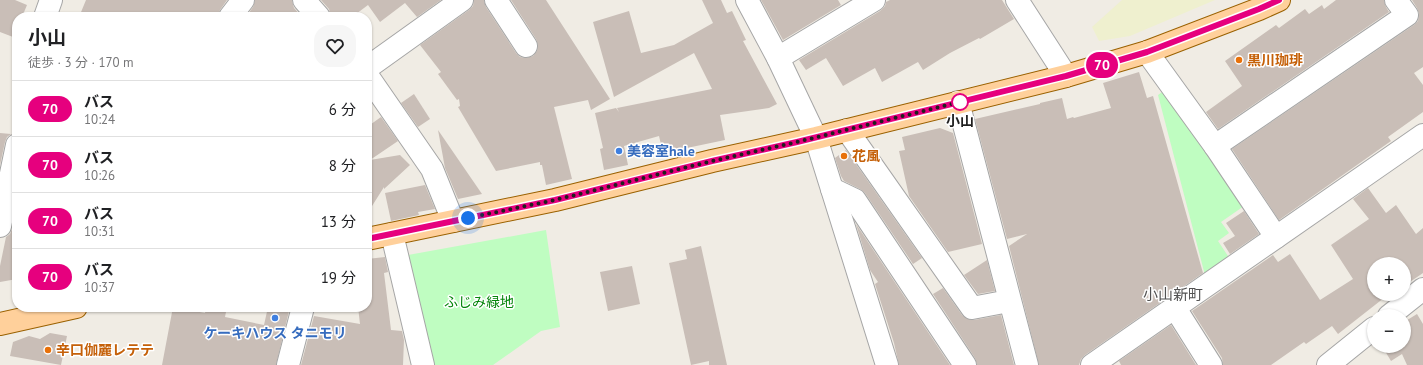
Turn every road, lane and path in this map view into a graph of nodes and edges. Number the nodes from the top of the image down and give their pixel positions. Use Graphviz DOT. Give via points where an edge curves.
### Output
graph roads {
  1 [pos="51,0"];
  2 [pos="243,0"];
  3 [pos="304,0"];
  4 [pos="462,0"];
  5 [pos="496,0"];
  6 [pos="747,0"];
  7 [pos="874,0"];
  8 [pos="1017,0"];
  9 [pos="1278,0"];
  10 [pos="1396,0"];
  11 [pos="47,12"];
  12 [pos="234,12"];
  13 [pos="315,12"];
  14 [pos="526,46"];
  15 [pos="1147,52"];
  16 [pos="778,58"];
  17 [pos="372,64"];
  18 [pos="1066,76"];
  19 [pos="372,83"];
  20 [pos="958,102"];
  21 [pos="847,130"];
  22 [pos="1423,135"];
  23 [pos="816,138"];
  24 [pos="11,146"];
  25 [pos="1215,146"];
  26 [pos="12,163"];
  27 [pos="12,184"];
  28 [pos="832,189"];
  29 [pos="453,221"];
  30 [pos="0,226"];
  31 [pos="375,235"];
  32 [pos="1276,237"];
  33 [pos="1422,292"];
  34 [pos="1009,301"];
  35 [pos="1175,308"];
  36 [pos="1399,309"];
  37 [pos="54,312"];
  38 [pos="302,312"];
  39 [pos="0,324"];
  40 [pos="1367,334"];
  41 [pos="1103,362"];
  42 [pos="288,365"];
  43 [pos="424,365"];
  44 [pos="887,365"];
  45 [pos="965,365"];
  46 [pos="1027,365"];
  47 [pos="1211,365"];
  48 [pos="1328,365"];
  1 -- 11 [label="street"];
  2 -- 12 [label="street"];
  3 -- 13 [label="street"];
  4 -- 17 [label="street"];
  5 -- 14 [label="street"];
  6 -- 16 [label="street"];
  7 -- 16 [label="street"];
  8 -- 18 [label="street"];
  9 -- 15 [label="main road"];
  10 -- 25 [label="street" via="1407,15"];
  15 -- 18 [label="main road"];
  15 -- 25 [label="street"];
  16 -- 23 [label="street"];
  18 -- 20 [label="main road"];
  19 -- 29 [label="street" via="432,169"];
  20 -- 21 [label="main road"];
  20 -- 34 [label="street"];
  21 -- 23 [label="main road"];
  21 -- 34 [label="street" via="972,308"];
  22 -- 32 [label="street"];
  23 -- 28 [label="street"];
  23 -- 29 [label="main road" via="555,200"];
  24 -- 26 [label="street"];
  25 -- 32 [label="street"];
  27 -- 30 [label="street"];
  28 -- 44 [label="street"];
  28 -- 45 [label="street" via="855,200"];
  29 -- 31 [label="main road"];
  31 -- 43 [label="street"];
  32 -- 35 [label="street"];
  33 -- 36 [label="street"];
  34 -- 46 [label="street"];
  35 -- 41 [label="street"];
  35 -- 47 [label="street"];
  37 -- 39 [label="main road"];
  38 -- 42 [label="street"];
  40 -- 48 [label="street"];
}
